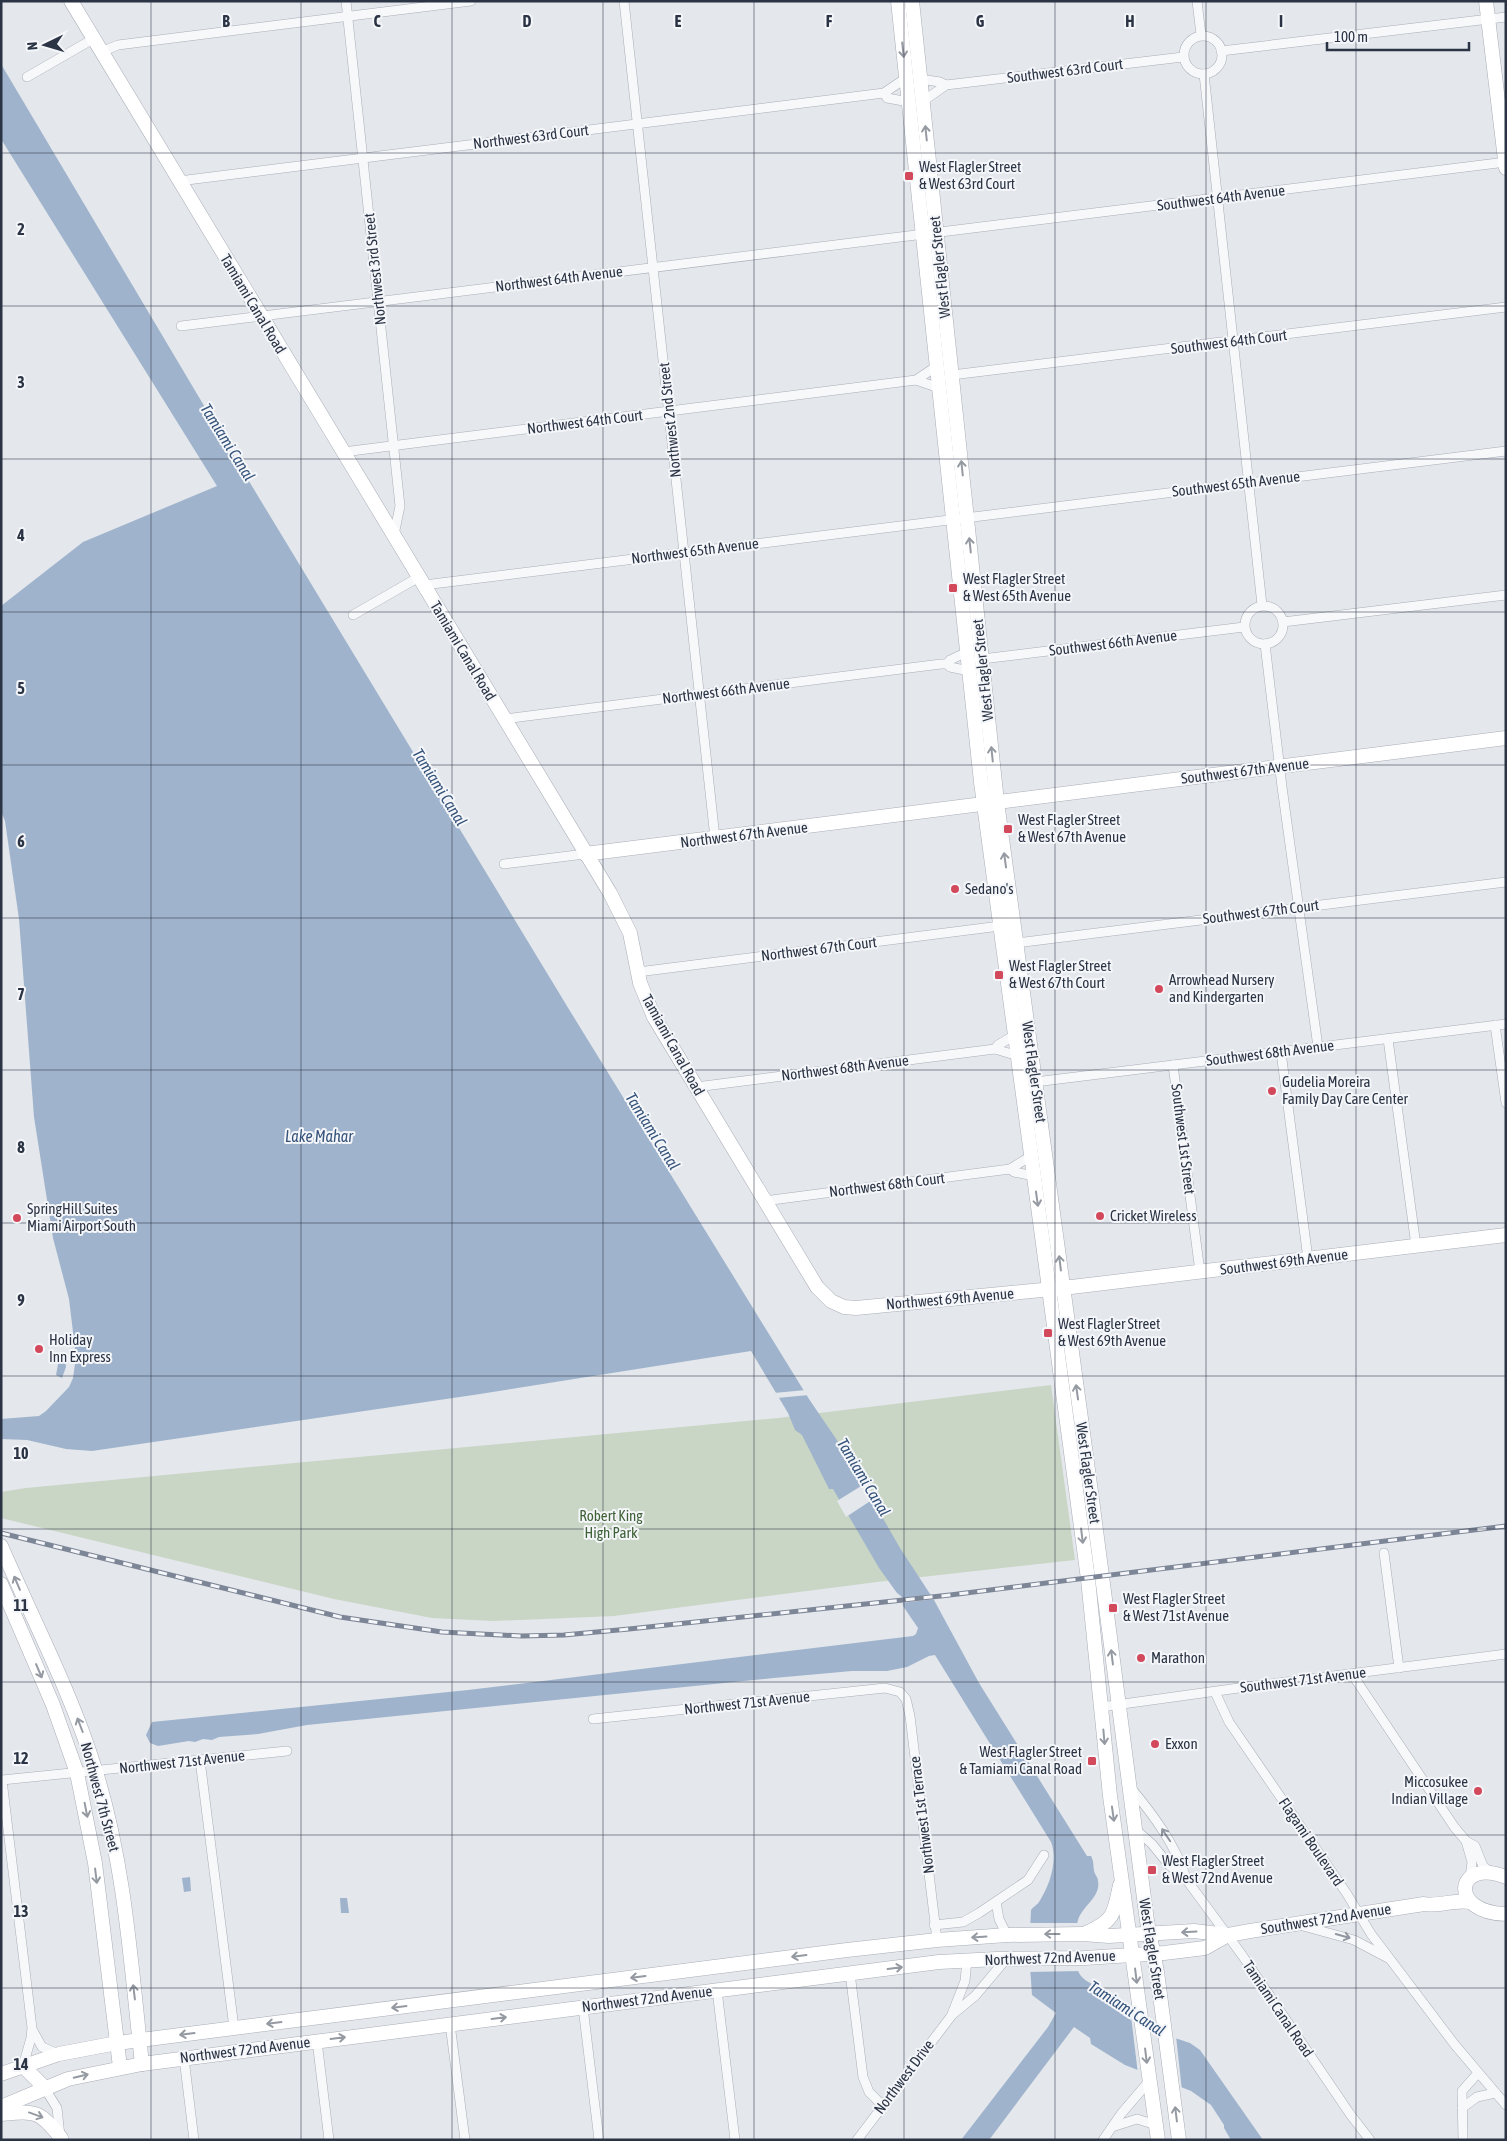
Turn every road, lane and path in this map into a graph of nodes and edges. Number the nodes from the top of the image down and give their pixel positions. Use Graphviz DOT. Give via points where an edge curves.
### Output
graph roads {
  1 [pos="71,1"];
  2 [pos="346,1"];
  3 [pos="471,1"];
  4 [pos="898,1"];
  5 [pos="912,1"];
  6 [pos="1197,1"];
  7 [pos="1486,1"];
  8 [pos="625,2"];
  9 [pos="348,17"];
  10 [pos="1506,17"];
  11 [pos="1488,19"];
  12 [pos="1201,35"];
  13 [pos="93,39"];
  14 [pos="1222,51"];
  15 [pos="101,52"];
  16 [pos="1183,57"];
  17 [pos="1204,74"];
  18 [pos="26,77"];
  19 [pos="913,78"];
  20 [pos="946,85"];
  21 [pos="884,94"];
  22 [pos="915,102"];
  23 [pos="638,124"];
  24 [pos="363,158"];
  25 [pos="1506,164"];
  26 [pos="179,181"];
  27 [pos="1218,198"];
  28 [pos="929,234"];
  29 [pos="654,267"];
  30 [pos="378,302"];
  31 [pos="1506,307"];
  32 [pos="261,316"];
  33 [pos="181,326"];
  34 [pos="1234,341"];
  35 [pos="937,366"];
  36 [pos="952,375"];
  37 [pos="916,380"];
  38 [pos="939,388"];
  39 [pos="669,411"];
  40 [pos="394,446"];
  41 [pos="1506,451"];
  42 [pos="343,452"];
  43 [pos="1249,482"];
  44 [pos="960,518"];
  45 [pos="394,535"];
  46 [pos="684,552"];
  47 [pos="421,581"];
  48 [pos="1506,594"];
  49 [pos="1262,605"];
  50 [pos="353,615"];
  51 [pos="1283,622"];
  52 [pos="1244,626"];
  53 [pos="1265,644"];
  54 [pos="967,652"];
  55 [pos="982,659"];
  56 [pos="947,664"];
  57 [pos="969,671"];
  58 [pos="700,694"];
  59 [pos="504,719"];
  60 [pos="1506,738"];
  61 [pos="1279,767"];
  62 [pos="991,804"];
  63 [pos="716,838"];
  64 [pos="585,854"];
  65 [pos="504,864"];
  66 [pos="1506,882"];
  67 [pos="1299,907"];
  68 [pos="1000,926"];
  69 [pos="1016,943"];
  70 [pos="638,972"];
  71 [pos="1506,1024"];
  72 [pos="1495,1025"];
  73 [pos="1015,1035"];
  74 [pos="1388,1038"];
  75 [pos="1318,1047"];
  76 [pos="995,1049"];
  77 [pos="1281,1052"];
  78 [pos="1018,1056"];
  79 [pos="1173,1065"];
  80 [pos="1035,1082"];
  81 [pos="696,1087"];
  82 [pos="1506,1103"];
  83 [pos="1031,1156"];
  84 [pos="1010,1169"];
  85 [pos="1034,1176"];
  86 [pos="764,1201"];
  87 [pos="1506,1235"];
  88 [pos="1416,1246"];
  89 [pos="1308,1259"];
  90 [pos="1200,1272"];
  91 [pos="1056,1289"];
  92 [pos="837,1305"];
  93 [pos="1088,1471"];
  94 [pos="1074,1473"];
  95 [pos="1,1546"];
  96 [pos="1384,1553"];
  97 [pos="1,1584"];
  98 [pos="1506,1654"];
  99 [pos="1399,1668"];
  100 [pos="1352,1674"];
  101 [pos="900,1692"];
  102 [pos="1215,1692"];
  103 [pos="1118,1706"];
  104 [pos="1101,1708"];
  105 [pos="592,1719"];
  106 [pos="287,1751"];
  107 [pos="200,1760"];
  108 [pos="96,1771"];
  109 [pos="77,1773"];
  110 [pos="1128,1785"];
  111 [pos="1135,1829"];
  112 [pos="1466,1840"];
  113 [pos="1044,1855"];
  114 [pos="1490,1872"];
  115 [pos="1122,1876"];
  116 [pos="1506,1877"];
  117 [pos="1186,1879"];
  118 [pos="1468,1881"];
  119 [pos="996,1902"];
  120 [pos="1470,1902"];
  121 [pos="1424,1904"];
  122 [pos="1359,1913"];
  123 [pos="1503,1915"];
  124 [pos="1296,1924"];
  125 [pos="934,1925"];
  126 [pos="1083,1934"];
  127 [pos="1149,1934"];
  128 [pos="1014,1935"];
  129 [pos="1131,1935"];
  130 [pos="1228,1935"];
  131 [pos="937,1940"];
  132 [pos="847,1950"];
  133 [pos="1154,1954"];
  134 [pos="1133,1955"];
  135 [pos="1007,1958"];
  136 [pos="1390,1959"];
  137 [pos="967,1960"];
  138 [pos="939,1962"];
  139 [pos="714,1967"];
  140 [pos="850,1973"];
  141 [pos="578,1984"];
  142 [pos="717,1990"];
  143 [pos="447,2001"];
  144 [pos="582,2007"];
  145 [pos="952,2015"];
  146 [pos="314,2018"];
  147 [pos="450,2024"];
  148 [pos="32,2028"];
  149 [pos="234,2028"];
  150 [pos="139,2040"];
  151 [pos="317,2041"];
  152 [pos="117,2043"];
  153 [pos="59,2054"];
  154 [pos="184,2058"];
  155 [pos="142,2064"];
  156 [pos="23,2066"];
  157 [pos="120,2067"];
  158 [pos="1478,2073"];
  159 [pos="1,2074"];
  160 [pos="1150,2080"];
  161 [pos="44,2088"];
  162 [pos="1495,2093"];
  163 [pos="882,2105"];
  164 [pos="1506,2105"];
  165 [pos="1,2107"];
  166 [pos="1462,2108"];
  167 [pos="1,2114"];
  168 [pos="1156,2125"];
  169 [pos="1115,2126"];
  170 [pos="61,2139"];
  171 [pos="194,2140"];
  172 [pos="329,2140"];
  173 [pos="465,2140"];
  174 [pos="599,2140"];
  175 [pos="735,2140"];
  176 [pos="857,2140"];
  177 [pos="1104,2140"];
  178 [pos="1158,2140"];
  179 [pos="1179,2140"];
  180 [pos="1370,2140"];
  181 [pos="1463,2140"];
  1 -- 13 [label="main road, Tamiami Canal Road"];
  2 -- 9 [label="street, Northwest 3rd Street"];
  3 -- 9 [label="street"];
  4 -- 19 [label="main road, West Flagler Street, one-way"];
  5 -- 19 [label="main road, West Flagler Street"];
  6 -- 12 [label="street"];
  7 -- 11 [label="main road"];
  8 -- 23 [label="street, Northwest 2nd Street"];
  9 -- 15 [label="street" via="118,45"];
  9 -- 24 [label="street, Northwest 3rd Street"];
  10 -- 11 [label="street"];
  11 -- 14 [label="street"];
  11 -- 25 [label="main road"];
  12 -- 14 [label="street" via="1212,38"];
  12 -- 16 [label="street" via="1186,45"];
  13 -- 15 [label="main road, Tamiami Canal Road"];
  13 -- 18 [label="street"];
  14 -- 17 [label="street" via="1218,66"];
  15 -- 26 [label="main road, Tamiami Canal Road"];
  16 -- 17 [label="street" via="1193,71"];
  16 -- 20 [label="street, Southwest 63rd Court"];
  17 -- 27 [label="street"];
  19 -- 20 [label="street, Southwest 63rd Court"];
  19 -- 21 [label="street, Northwest 63rd Court"];
  19 -- 22 [label="main road, West Flagler Street"];
  20 -- 22 [label="street, Southwest 63rd Court"];
  21 -- 22 [label="street, Northwest 63rd Court" via="887,98"];
  21 -- 23 [label="street, Northwest 63rd Court"];
  22 -- 28 [label="main road, West Flagler Street"];
  23 -- 24 [label="street, Northwest 63rd Court"];
  23 -- 29 [label="street, Northwest 2nd Street"];
  24 -- 26 [label="street, Northwest 63rd Court"];
  24 -- 30 [label="street, Northwest 3rd Street"];
  25 -- 27 [label="street, Southwest 64th Avenue"];
  26 -- 32 [label="main road, Tamiami Canal Road"];
  27 -- 28 [label="street, Southwest 64th Avenue"];
  27 -- 34 [label="street"];
  28 -- 29 [label="street, Northwest 64th Avenue"];
  28 -- 35 [label="main road, West Flagler Street"];
  28 -- 36 [label="main road, West Flagler Street"];
  29 -- 30 [label="street, Northwest 64th Avenue"];
  29 -- 39 [label="street, Northwest 2nd Street"];
  30 -- 32 [label="street, Northwest 64th Avenue"];
  30 -- 40 [label="street, Northwest 3rd Street"];
  31 -- 34 [label="street, Southwest 64th Court"];
  32 -- 33 [label="street, Northwest 64th Avenue"];
  32 -- 42 [label="main road, Tamiami Canal Road"];
  34 -- 36 [label="street, Southwest 64th Court"];
  34 -- 43 [label="street"];
  35 -- 37 [label="street, Northwest 64th Court"];
  35 -- 38 [label="main road, West Flagler Street"];
  44 -- 36 [label="main road, West Flagler Street, one-way"];
  37 -- 38 [label="street, Northwest 64th Court"];
  37 -- 39 [label="street, Northwest 64th Court"];
  38 -- 44 [label="main road, West Flagler Street"];
  39 -- 40 [label="street, Northwest 64th Court"];
  39 -- 46 [label="street, Northwest 2nd Street"];
  40 -- 42 [label="street, Northwest 64th Court"];
  40 -- 45 [label="street, Northwest 3rd Street" via="400,506"];
  41 -- 43 [label="street, Southwest 65th Avenue"];
  42 -- 45 [label="main road, Tamiami Canal Road"];
  43 -- 44 [label="street, Southwest 65th Avenue"];
  43 -- 49 [label="street"];
  44 -- 46 [label="street, Northwest 65th Avenue"];
  44 -- 54 [label="main road, West Flagler Street"];
  55 -- 44 [label="main road, West Flagler Street, one-way"];
  45 -- 47 [label="main road, Tamiami Canal Road"];
  46 -- 47 [label="street, Northwest 65th Avenue"];
  46 -- 58 [label="street, Northwest 2nd Street"];
  47 -- 50 [label="street, Northwest 65th Avenue"];
  47 -- 59 [label="main road, Tamiami Canal Road"];
  48 -- 51 [label="street"];
  49 -- 51 [label="street" via="1276,610"];
  49 -- 52 [label="street" via="1249,613"];
  51 -- 53 [label="street" via="1277,639"];
  52 -- 53 [label="street" via="1252,640"];
  52 -- 55 [label="street, Southwest 66th Avenue"];
  53 -- 61 [label="street"];
  54 -- 56 [label="street, Northwest 66th Avenue"];
  54 -- 57 [label="main road, West Flagler Street"];
  62 -- 55 [label="main road, West Flagler Street, one-way"];
  56 -- 57 [label="street, Northwest 66th Avenue"];
  56 -- 58 [label="street, Northwest 66th Avenue"];
  57 -- 62 [label="main road, West Flagler Street"];
  58 -- 59 [label="street, Northwest 66th Avenue"];
  58 -- 63 [label="street, Northwest 2nd Street"];
  59 -- 64 [label="main road, Tamiami Canal Road"];
  60 -- 61 [label="main road, Southwest 67th Avenue"];
  61 -- 62 [label="main road, Southwest 67th Avenue"];
  61 -- 67 [label="street"];
  62 -- 63 [label="main road, Northwest 67th Avenue"];
  62 -- 68 [label="main road, West Flagler Street"];
  69 -- 62 [label="main road, West Flagler Street, one-way"];
  63 -- 64 [label="main road, Northwest 67th Avenue"];
  64 -- 65 [label="street, Northwest 67th Avenue"];
  64 -- 70 [label="main road, Tamiami Canal Road" via="626,921"];
  66 -- 67 [label="street, Southwest 67th Court"];
  67 -- 69 [label="street, Southwest 67th Court"];
  67 -- 75 [label="street"];
  68 -- 70 [label="street, Northwest 67th Court"];
  68 -- 73 [label="main road, West Flagler Street"];
  69 -- 80 [label="main road, West Flagler Street"];
  70 -- 81 [label="main road, Tamiami Canal Road" via="654,1017"];
  71 -- 72 [label="street, Southwest 68th Avenue"];
  72 -- 74 [label="street, Southwest 68th Avenue"];
  72 -- 82 [label="street"];
  73 -- 76 [label="street, Northwest 68th Avenue"];
  73 -- 78 [label="main road, West Flagler Street"];
  74 -- 75 [label="street, Southwest 68th Avenue"];
  74 -- 88 [label="street"];
  75 -- 77 [label="street, Southwest 68th Avenue"];
  76 -- 78 [label="street, Northwest 68th Avenue"];
  76 -- 81 [label="street, Northwest 68th Avenue"];
  77 -- 79 [label="street, Southwest 68th Avenue"];
  77 -- 89 [label="street"];
  78 -- 83 [label="main road, West Flagler Street"];
  79 -- 80 [label="street, Southwest 68th Avenue"];
  79 -- 90 [label="street, Southwest 1st Street"];
  91 -- 80 [label="main road, West Flagler Street, one-way"];
  81 -- 86 [label="main road, Tamiami Canal Road"];
  83 -- 84 [label="street, Northwest 68th Court"];
  83 -- 85 [label="main road, West Flagler Street"];
  84 -- 85 [label="street, Northwest 68th Court"];
  84 -- 86 [label="street, Northwest 68th Court"];
  85 -- 91 [label="main road, West Flagler Street, one-way"];
  86 -- 92 [label="main road, Tamiami Canal Road" via="817,1287"];
  87 -- 88 [label="main road, Southwest 69th Avenue"];
  88 -- 89 [label="main road, Southwest 69th Avenue"];
  89 -- 90 [label="main road, Southwest 69th Avenue"];
  90 -- 91 [label="main road, Southwest 69th Avenue"];
  91 -- 92 [label="main road, Northwest 69th Avenue" via="856,1308"];
  93 -- 91 [label="main road, West Flagler Street, one-way"];
  91 -- 94 [label="main road, West Flagler Street"];
  93 -- 94 [label="main road"];
  103 -- 93 [label="main road, West Flagler Street, one-way"];
  94 -- 104 [label="main road, West Flagler Street, one-way"];
  108 -- 95 [label="main road, Northwest 7th Street, one-way" via="76,1716"];
  96 -- 99 [label="street"];
  97 -- 109 [label="main road, Northwest 7th Street, one-way" via="53,1705"];
  98 -- 99 [label="street, Southwest 71st Avenue"];
  99 -- 100 [label="street, Southwest 71st Avenue"];
  100 -- 102 [label="street, Southwest 71st Avenue"];
  100 -- 112 [label="street"];
  101 -- 105 [label="street, Northwest 71st Avenue" via="885,1688"];
  101 -- 125 [label="street, Northwest 1st Terrace" via="906,1699 910,1716"];
  102 -- 103 [label="street, Southwest 71st Avenue"];
  102 -- 122 [label="street, Flagami Boulevard" via="1229,1722"];
  103 -- 104 [label="street, Southwest 71st Avenue"];
  103 -- 110 [label="main road, West Flagler Street"];
  104 -- 115 [label="main road, West Flagler Street, one-way"];
  106 -- 107 [label="street, Northwest 71st Avenue"];
  107 -- 108 [label="street, Northwest 71st Avenue"];
  107 -- 149 [label="street"];
  108 -- 109 [label="street, Northwest 71st Avenue"];
  150 -- 108 [label="main road, Northwest 7th Street, one-way" via="115,1848"];
  109 -- 148 [label="street, Northwest 71st Avenue" via="2,1780"];
  109 -- 152 [label="main road, Northwest 7th Street, one-way" via="95,1864"];
  110 -- 111 [label="main road, West Flagler Street"];
  117 -- 110 [label="street, Tamiami Canal Road, one-way" via="1172,1844"];
  111 -- 117 [label="street, Tamiami Canal Road"];
  111 -- 127 [label="main road, West Flagler Street"];
  112 -- 114 [label="street" via="1475,1846"];
  112 -- 118 [label="street" via="1472,1862"];
  113 -- 119 [label="street" via="1028,1880"];
  114 -- 116 [label="main road"];
  114 -- 118 [label="main road, Southwest 72nd Avenue" via="1476,1873"];
  115 -- 126 [label="main road" via="1113,1916 1102,1926"];
  115 -- 129 [label="main road, West Flagler Street"];
  117 -- 130 [label="street, Tamiami Canal Road"];
  118 -- 120 [label="main road" via="1465,1894"];
  118 -- 121 [label="main road, Southwest 72nd Avenue" via="1453,1893 1430,1898"];
  119 -- 125 [label="street" via="963,1922"];
  119 -- 128 [label="street" via="999,1919"];
  120 -- 121 [label="main road, Southwest 72nd Avenue" via="1456,1900 1432,1906"];
  120 -- 123 [label="main road" via="1483,1910"];
  121 -- 122 [label="main road, Southwest 72nd Avenue"];
  122 -- 124 [label="main road, Southwest 72nd Avenue"];
  122 -- 136 [label="street, Flagami Boulevard"];
  124 -- 130 [label="main road, Southwest 72nd Avenue"];
  124 -- 136 [label="street, one-way" via="1354,1940"];
  125 -- 131 [label="street, Northwest 1st Terrace"];
  126 -- 128 [label="main road, Northwest 72nd Avenue, one-way"];
  126 -- 129 [label="main road, Northwest 72nd Avenue"];
  127 -- 129 [label="main road, Northwest 72nd Avenue"];
  130 -- 127 [label="main road, Southwest 72nd Avenue, one-way" via="1194,1931"];
  127 -- 133 [label="main road, West Flagler Street"];
  128 -- 131 [label="main road, Northwest 72nd Avenue, one-way"];
  129 -- 134 [label="main road, West Flagler Street"];
  130 -- 133 [label="main road, Southwest 72nd Avenue" via="1205,1948"];
  130 -- 180 [label="street, Tamiami Canal Road"];
  131 -- 132 [label="main road, Northwest 72nd Avenue"];
  131 -- 138 [label="main road"];
  132 -- 139 [label="main road, Northwest 72nd Avenue, one-way"];
  132 -- 140 [label="main road"];
  133 -- 134 [label="main road, Northwest 72nd Avenue"];
  179 -- 133 [label="main road, West Flagler Street, one-way"];
  134 -- 135 [label="main road, Northwest 72nd Avenue"];
  134 -- 160 [label="main road, West Flagler Street, one-way"];
  135 -- 137 [label="main road, Northwest 72nd Avenue"];
  135 -- 145 [label="street, Northwest Drive" via="975,1996"];
  136 -- 158 [label="street, Flagami Boulevard"];
  137 -- 138 [label="main road, Northwest 72nd Avenue"];
  137 -- 145 [label="street, Northwest Drive" via="965,1981"];
  140 -- 138 [label="main road, Northwest 72nd Avenue, one-way"];
  139 -- 141 [label="main road, Northwest 72nd Avenue, one-way"];
  139 -- 142 [label="main road"];
  140 -- 142 [label="main road, Northwest 72nd Avenue"];
  140 -- 163 [label="street" via="863,2078 869,2092"];
  141 -- 143 [label="main road, Northwest 72nd Avenue"];
  141 -- 144 [label="main road"];
  142 -- 144 [label="main road, Northwest 72nd Avenue"];
  142 -- 175 [label="street"];
  143 -- 146 [label="main road, Northwest 72nd Avenue, one-way"];
  143 -- 147 [label="main road"];
  147 -- 144 [label="main road, Northwest 72nd Avenue, one-way"];
  144 -- 174 [label="street"];
  145 -- 163 [label="street, Northwest Drive"];
  146 -- 149 [label="main road, Northwest 72nd Avenue, one-way"];
  146 -- 151 [label="main road"];
  151 -- 147 [label="main road, Northwest 72nd Avenue, one-way"];
  147 -- 173 [label="street"];
  148 -- 153 [label="street" via="42,2047"];
  148 -- 156 [label="street"];
  149 -- 150 [label="main road, Northwest 72nd Avenue, one-way"];
  150 -- 152 [label="main road, Northwest 72nd Avenue"];
  150 -- 155 [label="main road, Northwest 7th Street"];
  151 -- 154 [label="main road, Northwest 72nd Avenue"];
  151 -- 172 [label="street"];
  152 -- 153 [label="main road, Northwest 72nd Avenue"];
  152 -- 157 [label="main road, Northwest 7th Street"];
  153 -- 156 [label="main road, Northwest 72nd Avenue"];
  154 -- 155 [label="main road, Northwest 72nd Avenue"];
  154 -- 171 [label="street"];
  155 -- 157 [label="main road, Northwest 72nd Avenue"];
  156 -- 159 [label="main road, Northwest 72nd Avenue"];
  156 -- 161 [label="main road"];
  161 -- 157 [label="main road, Northwest 72nd Avenue, one-way"];
  158 -- 162 [label="street, Flagami Boulevard"];
  158 -- 166 [label="street" via="1462,2091"];
  160 -- 168 [label="main road, West Flagler Street"];
  160 -- 169 [label="street"];
  161 -- 165 [label="main road, Northwest 72nd Avenue"];
  161 -- 170 [label="street" via="57,2108"];
  162 -- 164 [label="street, Flagami Boulevard"];
  162 -- 166 [label="street" via="1477,2097"];
  163 -- 176 [label="street, Northwest Drive"];
  166 -- 181 [label="street"];
  167 -- 170 [label="main road, one-way" via="36,2113"];
  168 -- 169 [label="street" via="1136,2119"];
  168 -- 178 [label="main road, West Flagler Street"];
  169 -- 177 [label="street"];
}
